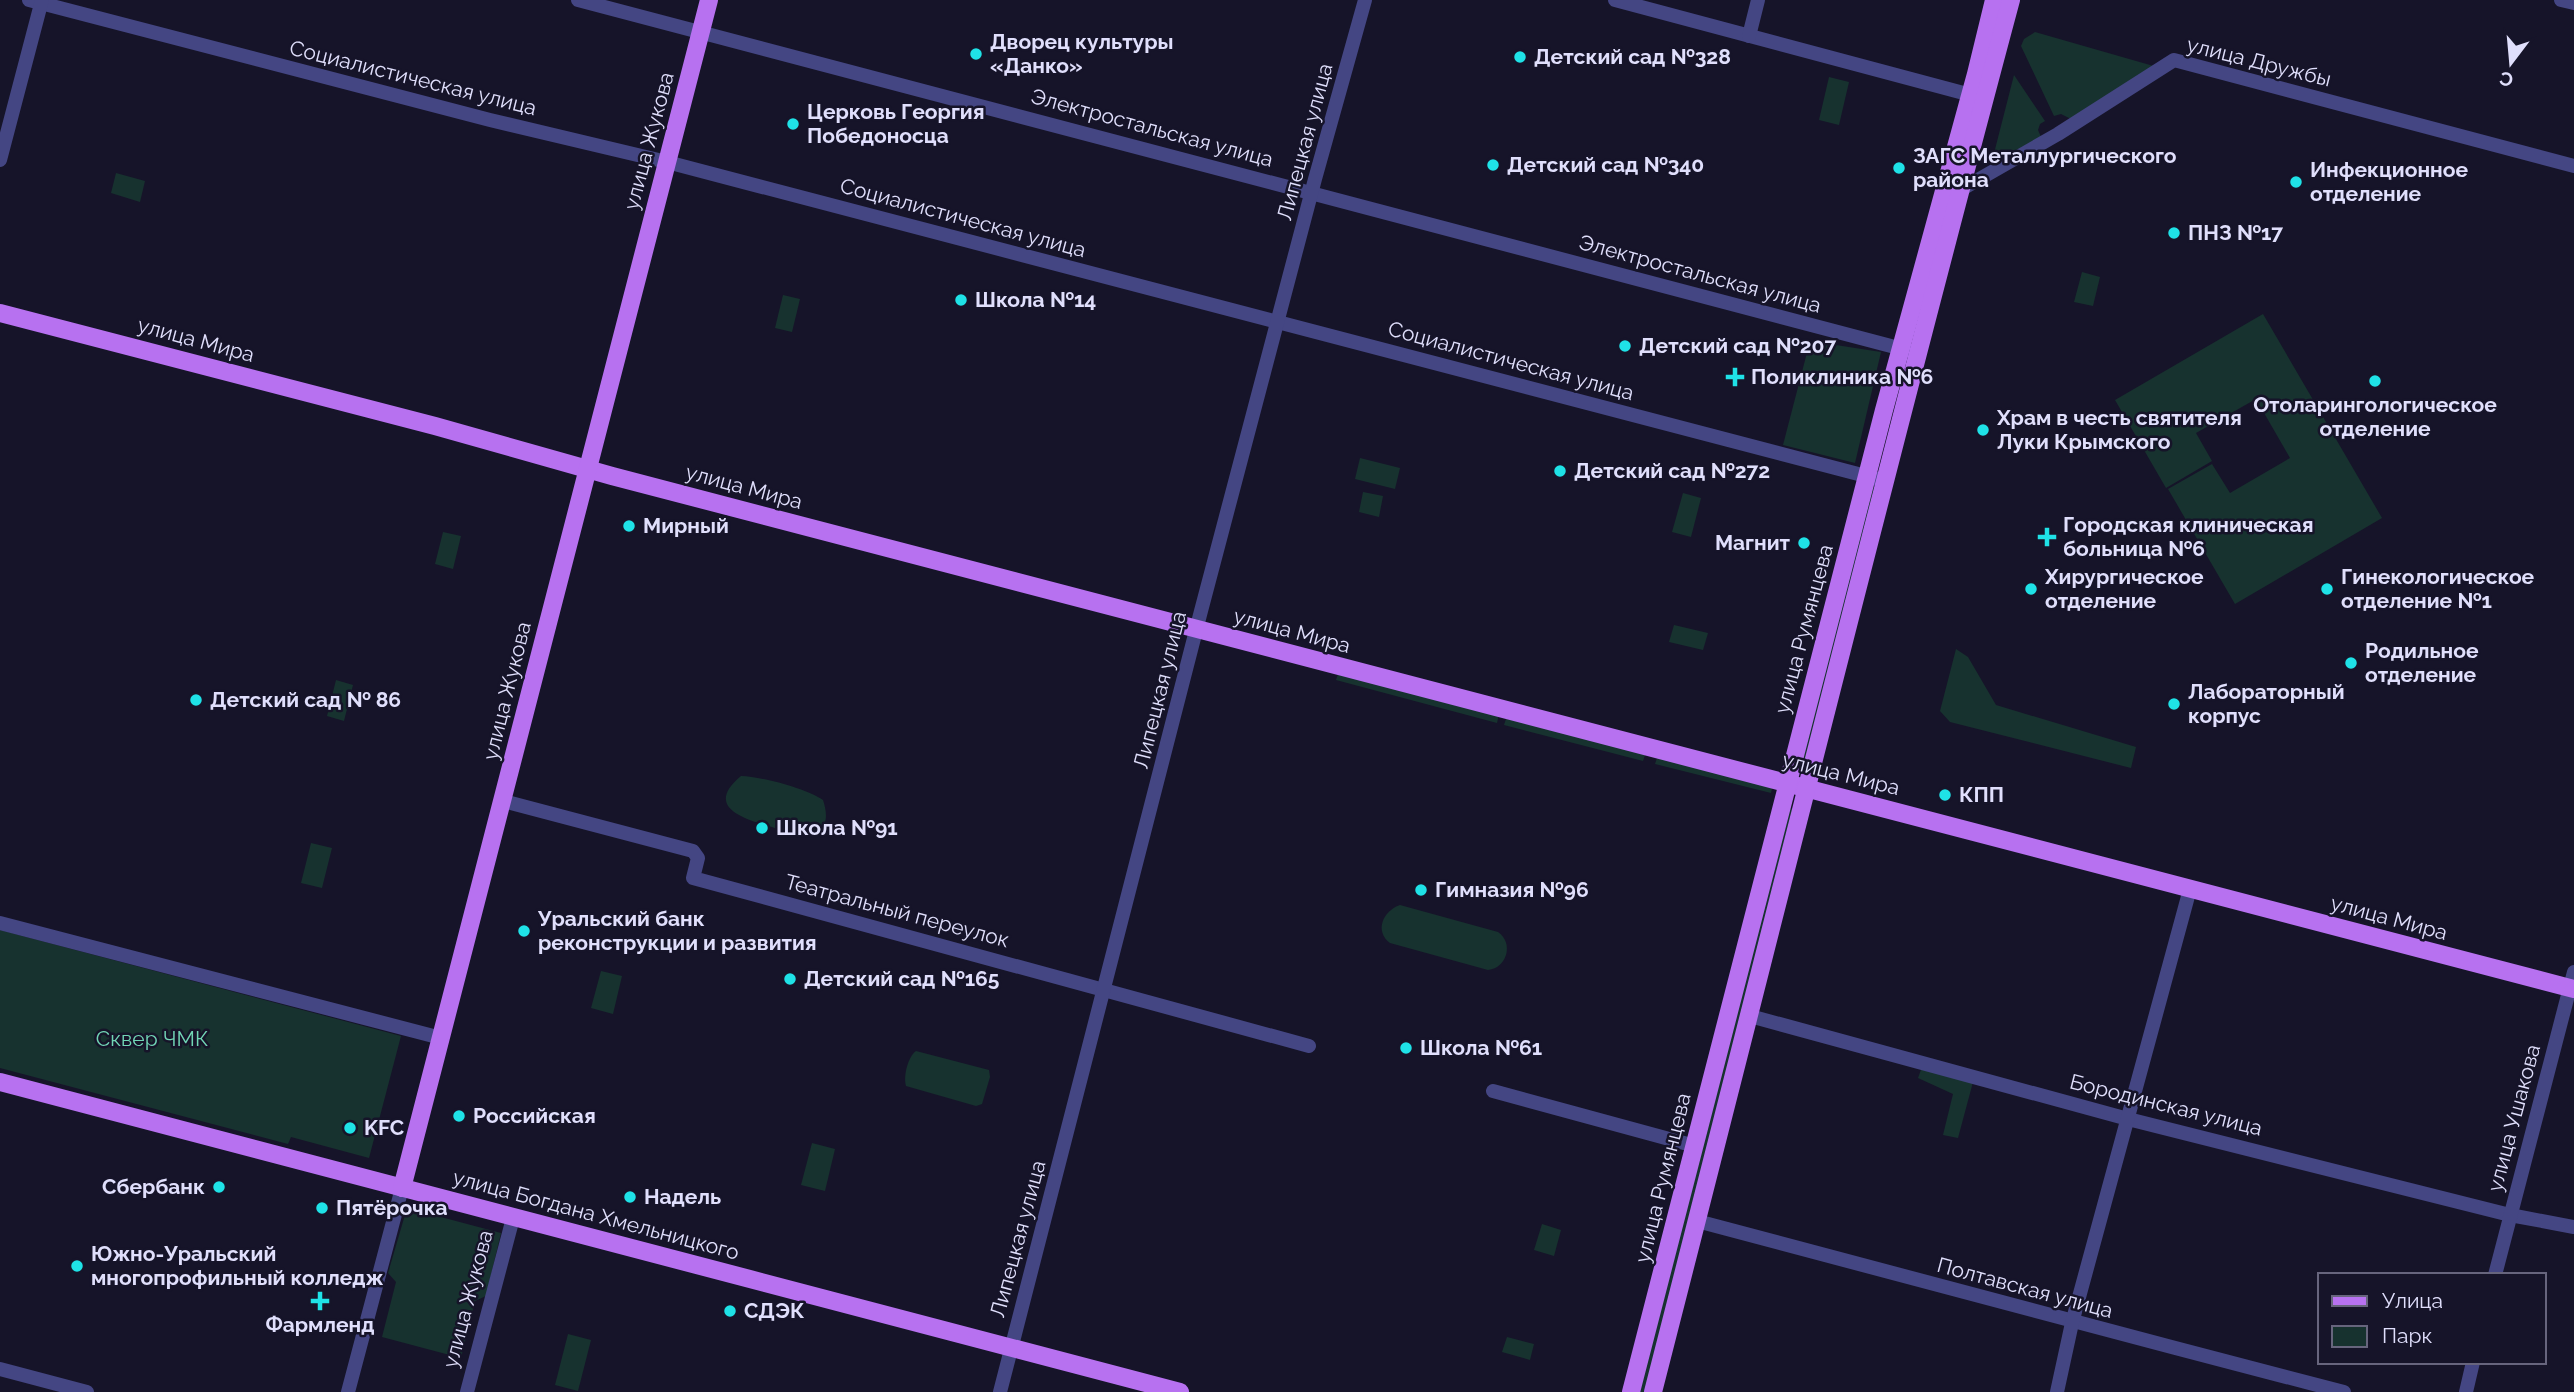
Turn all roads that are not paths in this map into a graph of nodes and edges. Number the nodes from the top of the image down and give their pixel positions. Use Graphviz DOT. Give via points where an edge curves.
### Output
graph roads {
  1 [pos="578,0"];
  2 [pos="709,0"];
  3 [pos="1365,0"];
  4 [pos="1615,0"];
  5 [pos="1758,0"];
  6 [pos="1994,0"];
  7 [pos="2011,0"];
  8 [pos="2561,0"];
  9 [pos="38,1"];
  10 [pos="2574,3"];
  11 [pos="1995,31"];
  12 [pos="701,32"];
  13 [pos="1749,36"];
  14 [pos="1971,95"];
  15 [pos="0,160"];
  16 [pos="667,162"];
  17 [pos="2574,166"];
  18 [pos="1962,189"];
  19 [pos="1312,192"];
  20 [pos="0,313"];
  21 [pos="1278,322"];
  22 [pos="1909,350"];
  23 [pos="586,470"];
  24 [pos="1876,478"];
  25 [pos="1197,629"];
  26 [pos="1796,786"];
  27 [pos="503,801"];
  28 [pos="2190,889"];
  29 [pos="0,923"];
  30 [pos="2573,983"];
  31 [pos="1105,988"];
  32 [pos="1749,1016"];
  33 [pos="441,1038"];
  34 [pos="1309,1045"];
  35 [pos="0,1082"];
  36 [pos="1493,1091"];
  37 [pos="2128,1119"];
  38 [pos="1695,1146"];
  39 [pos="402,1188"];
  40 [pos="2510,1215"];
  41 [pos="513,1217"];
  42 [pos="1697,1221"];
  43 [pos="2574,1227"];
  44 [pos="2496,1273"];
  45 [pos="2072,1323"];
  46 [pos="1012,1348"];
  47 [pos="2473,1364"];
  48 [pos="0,1369"];
  49 [pos="87,1392"];
  50 [pos="348,1392"];
  51 [pos="467,1392"];
  52 [pos="1000,1392"];
  53 [pos="1180,1392"];
  54 [pos="1632,1392"];
  55 [pos="1653,1392"];
  56 [pos="2057,1392"];
  57 [pos="2343,1392"];
  58 [pos="2466,1392"];
  1 -- 12 [label="street, Электростальская улица"];
  2 -- 12 [label="main road, улица Жукова"];
  3 -- 19 [label="street, Липецкая улица"];
  4 -- 13 [label="street"];
  5 -- 13 [label="street"];
  6 -- 11 [label="main road, улица Румянцева"];
  7 -- 11 [label="main road, улица Румянцева"];
  8 -- 10 [label="street"];
  9 -- 15 [label="street"];
  9 -- 16 [label="street, Социалистическая улица"];
  11 -- 14 [label="main road, улица Румянцева"];
  11 -- 18 [label="main road, улица Румянцева"];
  12 -- 16 [label="main road, улица Жукова"];
  12 -- 19 [label="street, Электростальская улица"];
  13 -- 14 [label="street"];
  14 -- 22 [label="main road, улица Румянцева"];
  16 -- 21 [label="street, Социалистическая улица"];
  16 -- 23 [label="main road, улица Жукова"];
  17 -- 18 [label="street, улица Дружбы" via="2174,60"];
  18 -- 22 [label="main road, улица Румянцева"];
  19 -- 21 [label="street, Липецкая улица"];
  19 -- 22 [label="street, Электростальская улица"];
  20 -- 23 [label="main road, улица Мира"];
  21 -- 24 [label="street, Социалистическая улица"];
  21 -- 25 [label="street, Липецкая улица"];
  22 -- 24 [label="main road, улица Румянцева"];
  23 -- 25 [label="main road, улица Мира"];
  23 -- 27 [label="main road, улица Жукова"];
  24 -- 26 [label="main road, улица Румянцева"];
  25 -- 26 [label="main road, улица Мира"];
  25 -- 31 [label="street, Липецкая улица"];
  26 -- 28 [label="main road, улица Мира"];
  26 -- 32 [label="main road, улица Румянцева"];
  26 -- 38 [label="main road, улица Румянцева"];
  27 -- 31 [label="street, Театральный переулок" via="693,850 698,858 693,878"];
  27 -- 33 [label="main road, улица Жукова"];
  28 -- 30 [label="main road, улица Мира"];
  28 -- 37 [label="street"];
  29 -- 33 [label="street"];
  30 -- 40 [label="street, улица Ушакова"];
  31 -- 34 [label="street, Театральный переулок"];
  31 -- 46 [label="street, Липецкая улица"];
  32 -- 37 [label="street, Бородинская улица"];
  32 -- 42 [label="main road, улица Румянцева"];
  33 -- 39 [label="main road, улица Жукова"];
  35 -- 39 [label="main road, улица Богдана Хмельницкого"];
  36 -- 38 [label="street"];
  37 -- 40 [label="street, Бородинская улица"];
  37 -- 45 [label="street"];
  38 -- 54 [label="main road, улица Румянцева"];
  39 -- 41 [label="main road, улица Богдана Хмельницкого"];
  39 -- 50 [label="street, улица Жукова"];
  40 -- 43 [label="street, Бородинская улица"];
  40 -- 44 [label="street, улица Ушакова"];
  41 -- 46 [label="main road, улица Богдана Хмельницкого"];
  41 -- 51 [label="street, улица Жукова"];
  42 -- 45 [label="street, Полтавская улица"];
  42 -- 55 [label="main road, улица Румянцева"];
  45 -- 56 [label="street"];
  45 -- 57 [label="street, Полтавская улица"];
  46 -- 52 [label="street, Липецкая улица"];
  46 -- 53 [label="main road, улица Богдана Хмельницкого"];
  47 -- 58 [label="street"];
  48 -- 49 [label="street"];
}
